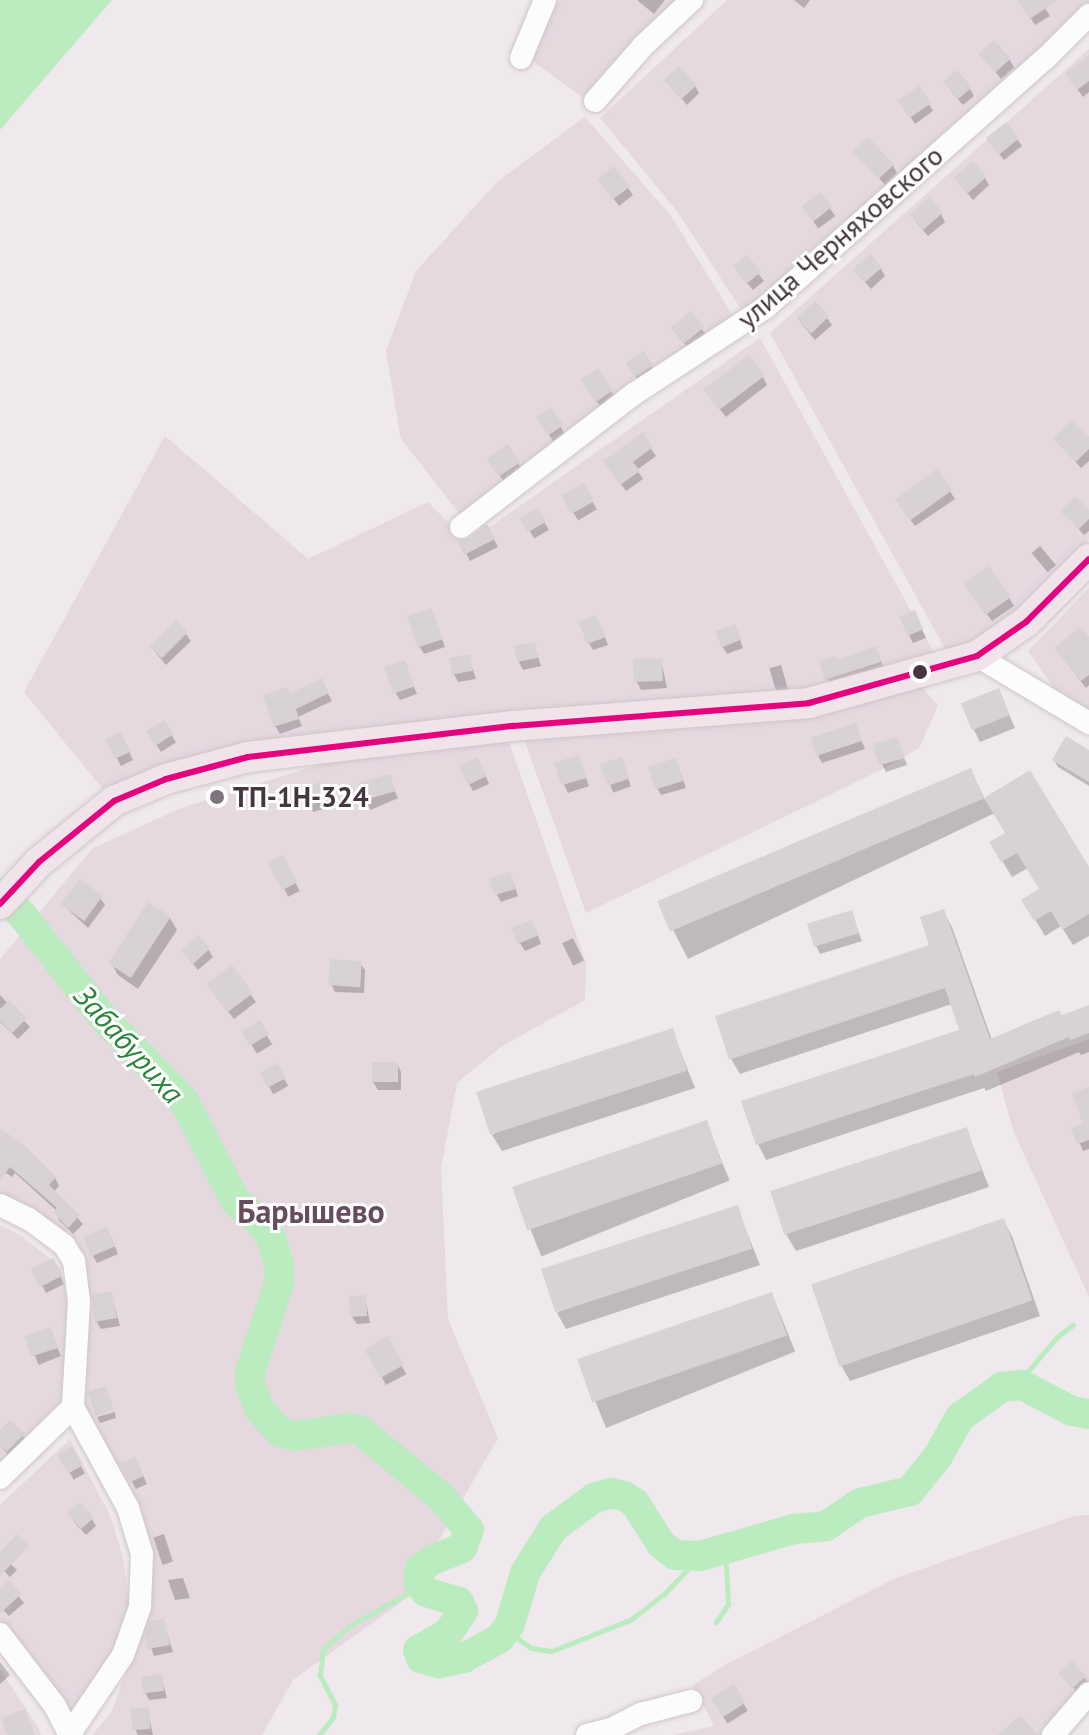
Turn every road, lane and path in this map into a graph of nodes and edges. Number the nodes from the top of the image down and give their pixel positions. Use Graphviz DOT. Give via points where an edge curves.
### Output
graph roads {
  1 [pos="545,0"];
  2 [pos="692,0"];
  3 [pos="1089,15"];
  4 [pos="521,58"];
  5 [pos="595,101"];
  6 [pos="461,527"];
  7 [pos="1089,559"];
  8 [pos="977,656"];
  9 [pos="1089,723"];
  10 [pos="0,904"];
  11 [pos="0,1205"];
  12 [pos="73,1407"];
  13 [pos="0,1478"];
  14 [pos="0,1634"];
  15 [pos="1089,1693"];
  16 [pos="691,1701"];
  17 [pos="613,1732"];
  18 [pos="69,1734"];
  19 [pos="587,1735"];
  20 [pos="1053,1735"];
  1 -- 4 [label="street"];
  2 -- 5 [label="street"];
  3 -- 6 [label="street, улица Черняховского" via="765,308 634,394"];
  7 -- 8 [label="main road" via="1026,622"];
  8 -- 9 [label="street"];
  8 -- 10 [label="main road" via="809,703 513,726 248,757 166,779 114,801 25,876"];
  11 -- 12 [label="street" via="64,1245 74,1261 79,1302"];
  12 -- 13 [label="street"];
  12 -- 18 [label="street" via="128,1508 142,1554 143,1581 123,1655"];
  14 -- 18 [label="street" via="55,1706"];
  15 -- 20 [label="street"];
  16 -- 17 [label="street" via="641,1714"];
  17 -- 19 [label="street"];
}
